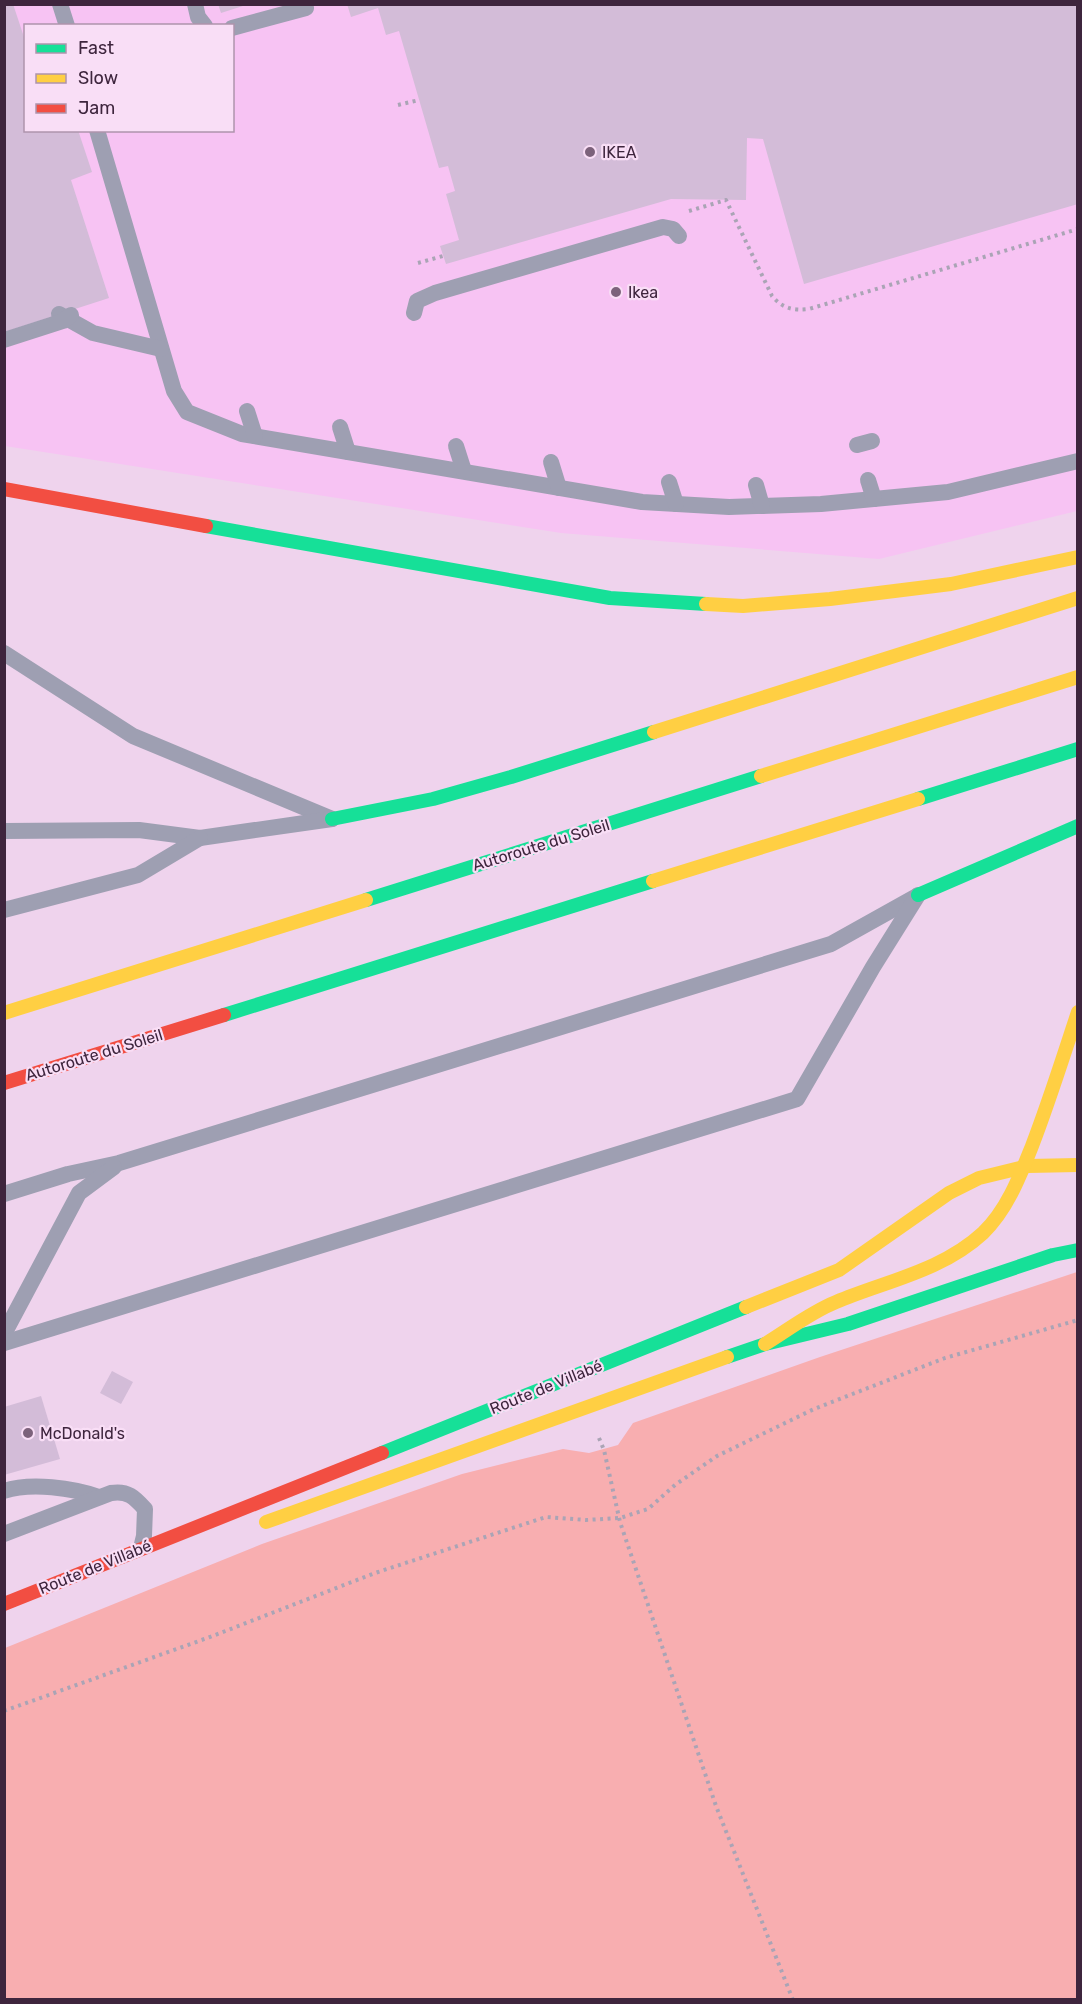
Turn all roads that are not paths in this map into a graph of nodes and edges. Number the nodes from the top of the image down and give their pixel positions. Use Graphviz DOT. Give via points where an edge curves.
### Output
graph roads {
  1 [pos="60,4"];
  2 [pos="195,4"];
  3 [pos="306,8"];
  4 [pos="66,24"];
  5 [pos="204,24"];
  6 [pos="234,27"];
  7 [pos="98,132"];
  8 [pos="679,236"];
  9 [pos="414,313"];
  10 [pos="4,340"];
  11 [pos="161,349"];
  12 [pos="247,411"];
  13 [pos="340,427"];
  14 [pos="255,436"];
  15 [pos="456,446"];
  16 [pos="348,452"];
  17 [pos="1077,461"];
  18 [pos="551,462"];
  19 [pos="464,471"];
  20 [pos="868,480"];
  21 [pos="669,482"];
  22 [pos="756,485"];
  23 [pos="559,488"];
  24 [pos="4,489"];
  25 [pos="874,500"];
  26 [pos="676,504"];
  27 [pos="762,506"];
  28 [pos="1077,557"];
  29 [pos="1077,598"];
  30 [pos="4,653"];
  31 [pos="1077,677"];
  32 [pos="1077,749"];
  33 [pos="333,819"];
  34 [pos="1077,826"];
  35 [pos="4,831"];
  36 [pos="200,838"];
  37 [pos="918,895"];
  38 [pos="4,910"];
  39 [pos="1077,1012"];
  40 [pos="4,1013"];
  41 [pos="4,1083"];
  42 [pos="119,1163"];
  43 [pos="1077,1165"];
  44 [pos="1024,1166"];
  45 [pos="4,1194"];
  46 [pos="1077,1250"];
  47 [pos="4,1334"];
  48 [pos="4,1343"];
  49 [pos="765,1344"];
  50 [pos="4,1491"];
  51 [pos="99,1497"];
  52 [pos="249,1529"];
  53 [pos="4,1534"];
  54 [pos="141,1548"];
  55 [pos="9,1601"];
  1 -- 4 [label="lane"];
  2 -- 5 [label="lane"];
  3 -- 6 [label="lane"];
  7 -- 11 [label="lane"];
  8 -- 9 [label="lane" via="673,229 663,227 597,253 496,282 435,293 420,299"];
  10 -- 11 [label="lane" via="63,321 72,314 66,312 93,333"];
  11 -- 14 [label="lane" via="174,391 187,412"];
  12 -- 14 [label="lane"];
  13 -- 16 [label="lane"];
  14 -- 16 [label="lane"];
  15 -- 19 [label="lane"];
  16 -- 19 [label="lane"];
  17 -- 25 [label="lane" via="948,492"];
  18 -- 23 [label="lane"];
  19 -- 23 [label="lane"];
  20 -- 25 [label="lane"];
  21 -- 26 [label="lane"];
  22 -- 27 [label="lane"];
  23 -- 26 [label="lane"];
  24 -- 28 [label="main road" via="610,598 743,606 830,599 951,584"];
  25 -- 27 [label="lane"];
  26 -- 27 [label="lane"];
  29 -- 33 [label="main road" via="511,777 433,799"];
  30 -- 33 [label="lane" via="133,736"];
  31 -- 40 [label="main road, Autoroute du Soleil"];
  32 -- 41 [label="main road, Autoroute du Soleil"];
  33 -- 36 [label="lane"];
  34 -- 37 [label="main road"];
  35 -- 36 [label="lane" via="139,830"];
  36 -- 38 [label="lane" via="138,875"];
  37 -- 42 [label="lane" via="831,944"];
  37 -- 48 [label="lane" via="797,1099"];
  39 -- 44 [label="main road"];
  42 -- 45 [label="lane"];
  42 -- 47 [label="lane" via="79,1193"];
  43 -- 44 [label="main road, Route de Villabé"];
  44 -- 49 [label="main road" via="1005,1204 984,1232 959,1251 931,1267 832,1303"];
  44 -- 54 [label="main road, Route de Villabé" via="950,1192 839,1270"];
  46 -- 49 [label="main road, Route de Villabé" via="848,1324"];
  49 -- 52 [label="main road, Route de Villabé"];
  50 -- 51 [label="lane" via="17,1487 80,1490"];
  51 -- 53 [label="lane"];
  51 -- 54 [label="lane" via="124,1492 145,1509"];
  54 -- 55 [label="main road, Route de Villabé"];
}
